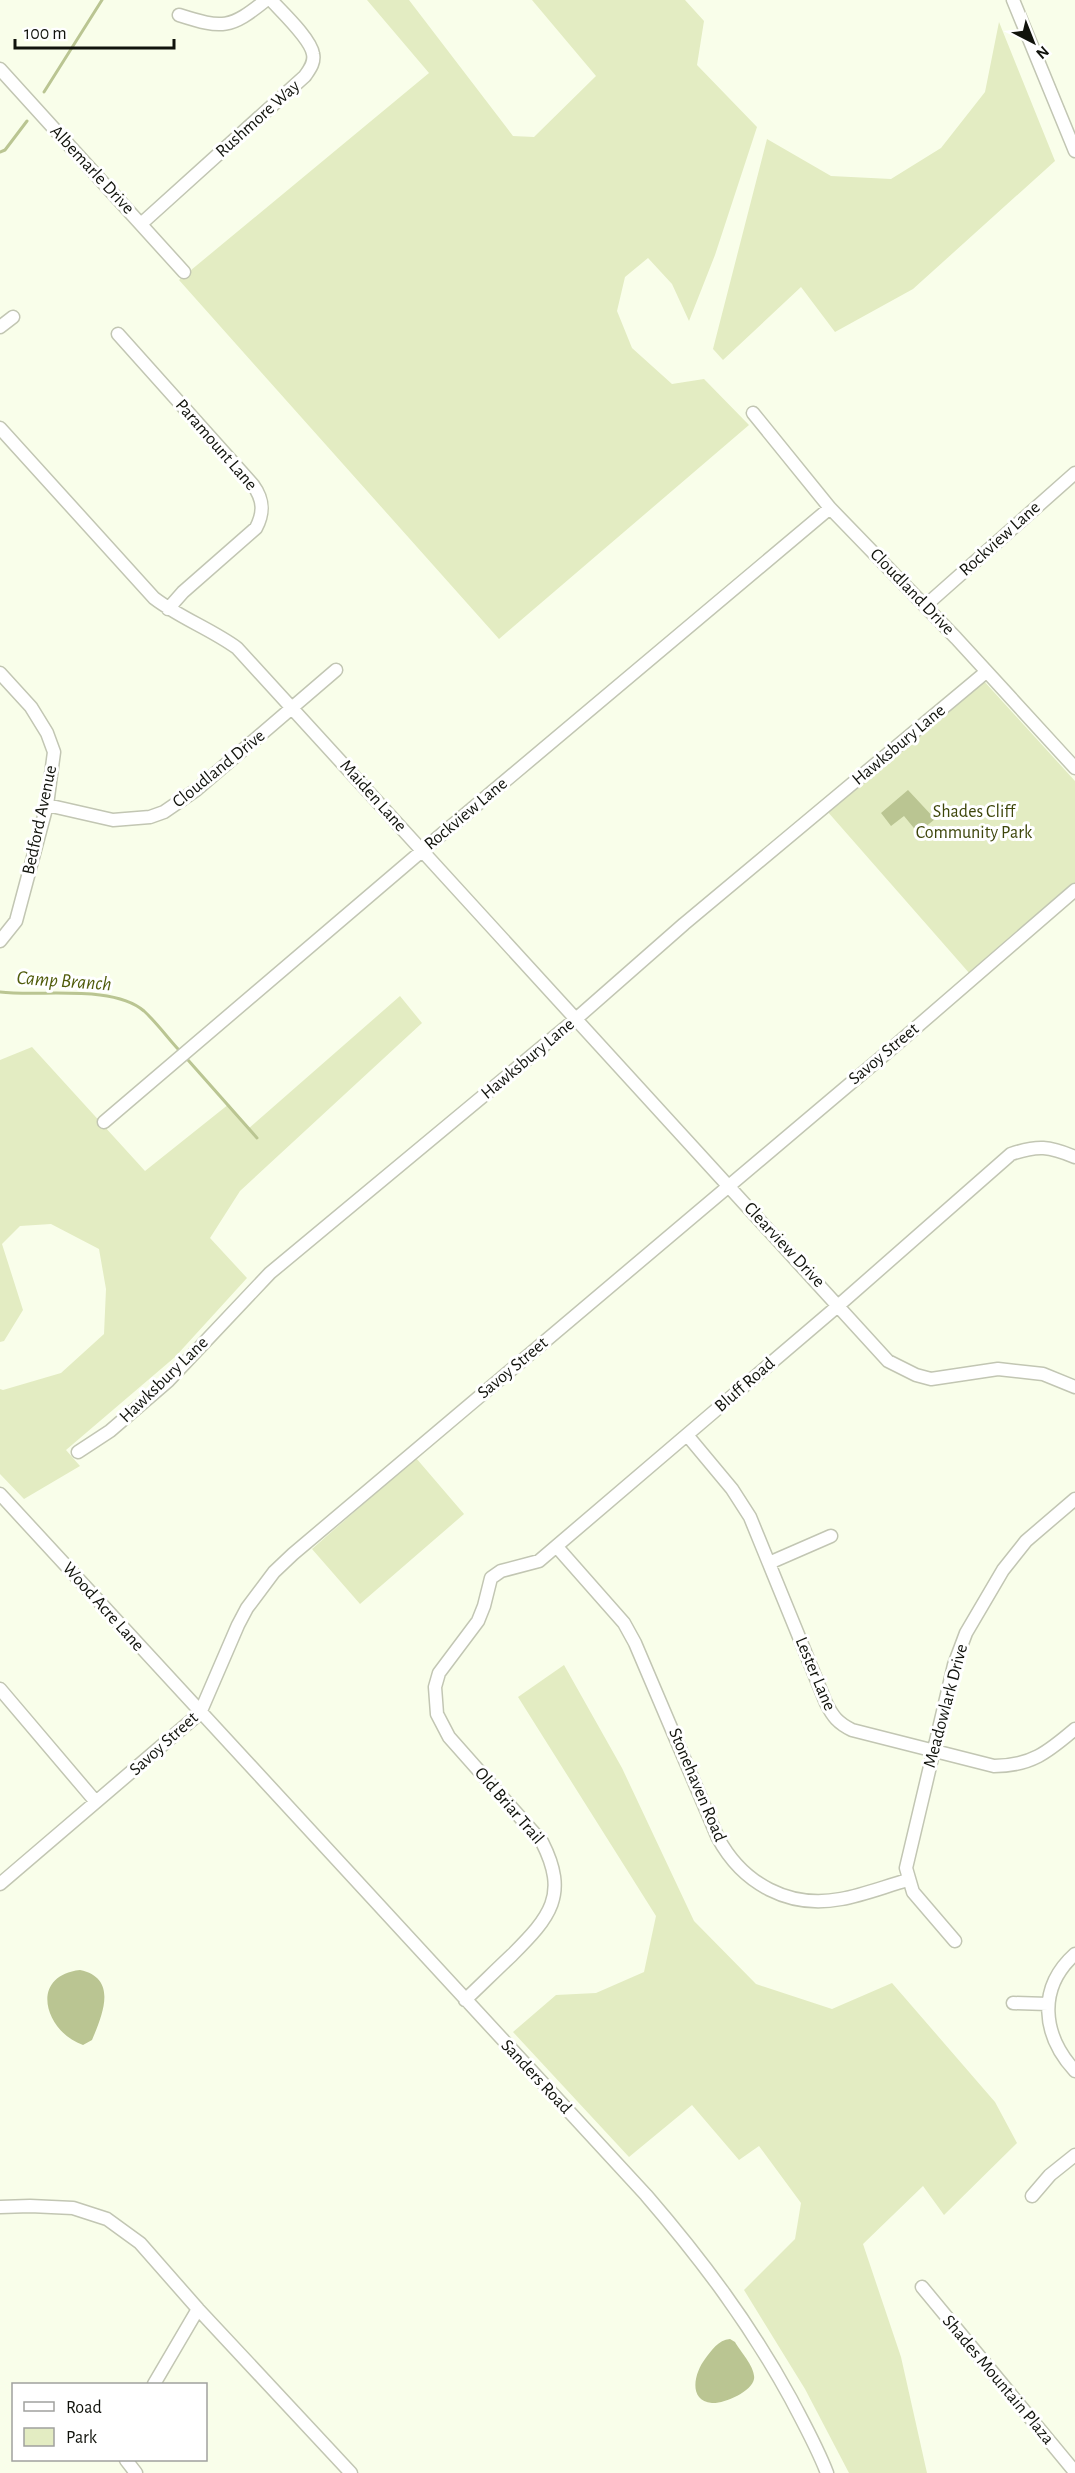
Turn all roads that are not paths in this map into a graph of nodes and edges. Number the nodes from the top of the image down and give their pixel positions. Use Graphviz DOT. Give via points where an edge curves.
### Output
graph roads {
  1 [pos="266,0"];
  2 [pos="271,0"];
  3 [pos="1012,0"];
  4 [pos="179,15"];
  5 [pos="0,69"];
  6 [pos="1075,151"];
  7 [pos="141,224"];
  8 [pos="184,272"];
  9 [pos="13,317"];
  10 [pos="0,327"];
  11 [pos="117,334"];
  12 [pos="753,413"];
  13 [pos="0,428"];
  14 [pos="1075,473"];
  15 [pos="830,508"];
  16 [pos="925,606"];
  17 [pos="168,609"];
  18 [pos="336,670"];
  19 [pos="986,672"];
  20 [pos="0,673"];
  21 [pos="293,708"];
  22 [pos="1075,768"];
  23 [pos="47,805"];
  24 [pos="423,850"];
  25 [pos="1075,890"];
  26 [pos="0,941"];
  27 [pos="577,1018"];
  28 [pos="104,1122"];
  29 [pos="1075,1157"];
  30 [pos="728,1185"];
  31 [pos="839,1305"];
  32 [pos="1075,1388"];
  33 [pos="687,1435"];
  34 [pos="78,1452"];
  35 [pos="2,1499"];
  36 [pos="1075,1499"];
  37 [pos="831,1536"];
  38 [pos="557,1546"];
  39 [pos="769,1563"];
  40 [pos="446,1661"];
  41 [pos="0,1689"];
  42 [pos="200,1713"];
  43 [pos="1075,1729"];
  44 [pos="933,1752"];
  45 [pos="96,1802"];
  46 [pos="908,1880"];
  47 [pos="0,1884"];
  48 [pos="955,1941"];
  49 [pos="1075,1954"];
  50 [pos="465,2000"];
  51 [pos="1013,2003"];
  52 [pos="1048,2004"];
  53 [pos="1075,2071"];
  54 [pos="1075,2155"];
  55 [pos="1032,2196"];
  56 [pos="0,2207"];
  57 [pos="922,2287"];
  58 [pos="198,2309"];
  59 [pos="155,2383"];
  60 [pos="127,2461"];
  61 [pos="1075,2472"];
  62 [pos="136,2473"];
  63 [pos="351,2473"];
  64 [pos="827,2473"];
  1 -- 4 [label="street" via="235,22 223,25"];
  2 -- 7 [label="street, Rushmore Way" via="309,45 312,66"];
  3 -- 6 [label="street"];
  5 -- 7 [label="street, Albemarle Drive"];
  7 -- 8 [label="street, Albemarle Drive"];
  9 -- 10 [label="street"];
  11 -- 17 [label="street, Paramount Lane" via="254,485 262,505 256,528"];
  12 -- 15 [label="street, Cloudland Drive"];
  13 -- 17 [label="street, Maiden Lane" via="143,587"];
  14 -- 16 [label="street, Rockview Lane"];
  15 -- 16 [label="street, Cloudland Drive"];
  15 -- 24 [label="street, Rockview Lane"];
  16 -- 19 [label="street, Cloudland Drive"];
  17 -- 21 [label="street, Maiden Lane" via="237,648"];
  18 -- 21 [label="street, Cloudland Drive"];
  19 -- 22 [label="street, Cloudland Drive"];
  19 -- 27 [label="street, Hawksbury Lane"];
  20 -- 23 [label="street, Bedford Avenue" via="31,707 54,752"];
  21 -- 23 [label="street, Cloudland Drive" via="164,812 140,819 113,820"];
  21 -- 24 [label="street, Maiden Lane"];
  23 -- 26 [label="street, Bedford Avenue" via="16,921"];
  24 -- 27 [label="street, Maiden Lane"];
  24 -- 28 [label="street, Rockview Lane"];
  25 -- 30 [label="street, Savoy Street"];
  27 -- 30 [label="street, Maiden Lane"];
  27 -- 34 [label="street, Hawksbury Lane" via="270,1273 168,1381 110,1431"];
  29 -- 31 [label="street, Bluff Road" via="1053,1147 1031,1147 1011,1154"];
  30 -- 31 [label="street, Clearview Drive"];
  30 -- 42 [label="street, Savoy Street" via="274,1572 238,1625"];
  31 -- 32 [label="street, Clearview Drive" via="888,1361 915,1375 931,1378 1020,1370 1043,1374"];
  31 -- 33 [label="street, Bluff Road"];
  33 -- 38 [label="street, Bluff Road"];
  33 -- 39 [label="street, Lester Lane" via="750,1517"];
  35 -- 42 [label="street, Wood Acre Lane"];
  36 -- 44 [label="street, Meadowlark Drive" via="1026,1541 983,1602 954,1665"];
  37 -- 39 [label="street"];
  38 -- 40 [label="street, Bluff Road" via="539,1561 501,1571 491,1578 478,1621"];
  38 -- 46 [label="street, Stonehaven Road" via="624,1623 718,1838 738,1868 764,1888 795,1899 842,1899"];
  39 -- 44 [label="street, Lester Lane" via="839,1723"];
  40 -- 50 [label="street, Old Briar Trail" via="435,1687 437,1714 449,1737 542,1842 555,1880 552,1903 540,1927"];
  41 -- 45 [label="street"];
  42 -- 45 [label="street, Savoy Street"];
  42 -- 50 [label="street, Sanders Road"];
  43 -- 44 [label="street, Lester Lane" via="1031,1761 1011,1766 994,1766"];
  44 -- 46 [label="street, Meadowlark Drive" via="907,1857"];
  45 -- 47 [label="street, Savoy Street"];
  46 -- 48 [label="street" via="913,1892"];
  49 -- 52 [label="street" via="1058,1973"];
  50 -- 64 [label="street, Sanders Road" via="693,2249 762,2349"];
  51 -- 52 [label="street"];
  52 -- 53 [label="street" via="1054,2041"];
  54 -- 55 [label="street"];
  56 -- 58 [label="street" via="73,2208 107,2219 140,2243"];
  57 -- 61 [label="street, Shades Mountain Plaza"];
  58 -- 59 [label="street"];
  58 -- 63 [label="street"];
  60 -- 62 [label="street"];
}
